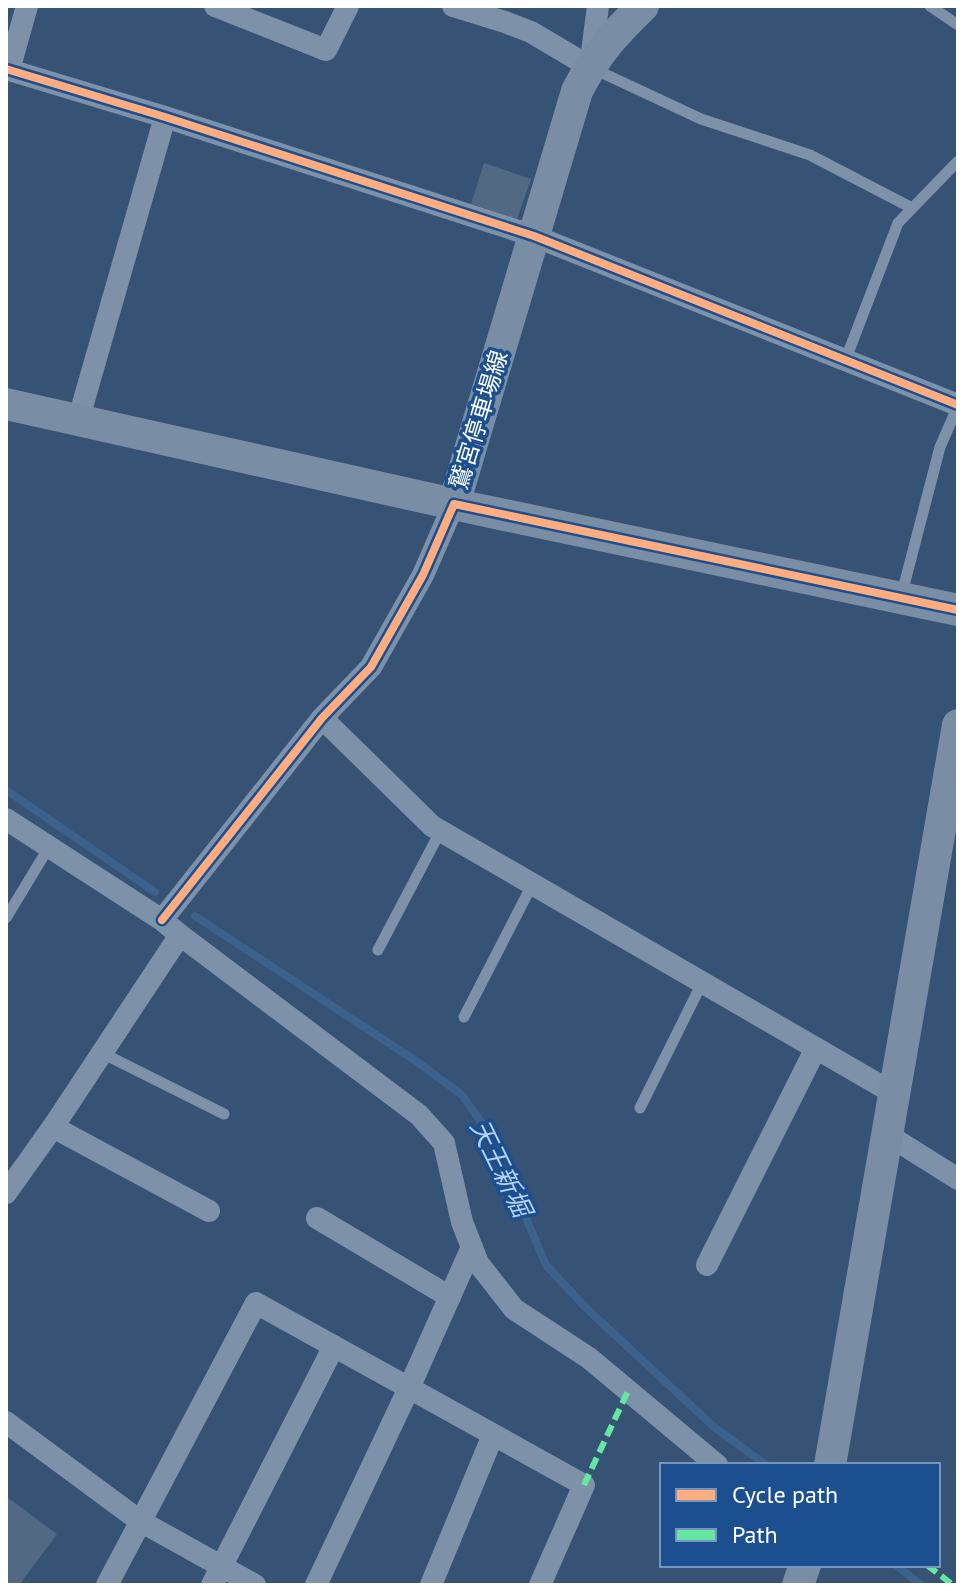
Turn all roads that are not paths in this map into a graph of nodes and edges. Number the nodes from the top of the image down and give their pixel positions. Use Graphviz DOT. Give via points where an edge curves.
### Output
graph roads {
  1 [pos="27,6"];
  2 [pos="215,6"];
  3 [pos="348,6"];
  4 [pos="453,6"];
  5 [pos="598,6"];
  6 [pos="643,6"];
  7 [pos="930,6"];
  8 [pos="958,25"];
  9 [pos="590,67"];
  10 [pos="7,69"];
  11 [pos="165,117"];
  12 [pos="958,161"];
  13 [pos="912,208"];
  14 [pos="534,236"];
  15 [pos="845,361"];
  16 [pos="6,404"];
  17 [pos="958,406"];
  18 [pos="78,421"];
  19 [pos="454,504"];
  20 [pos="901,598"];
  21 [pos="958,610"];
  22 [pos="322,718"];
  23 [pos="958,725"];
  24 [pos="6,819"];
  25 [pos="440,832"];
  26 [pos="49,847"];
  27 [pos="532,885"];
  28 [pos="6,918"];
  29 [pos="162,920"];
  30 [pos="180,935"];
  31 [pos="378,950"];
  32 [pos="702,983"];
  33 [pos="464,1017"];
  34 [pos="816,1048"];
  35 [pos="102,1053"];
  36 [pos="895,1094"];
  37 [pos="640,1108"];
  38 [pos="224,1114"];
  39 [pos="53,1127"];
  40 [pos="888,1135"];
  41 [pos="958,1179"];
  42 [pos="6,1193"];
  43 [pos="209,1211"];
  44 [pos="317,1218"];
  45 [pos="472,1247"];
  46 [pos="707,1265"];
  47 [pos="450,1297"];
  48 [pos="334,1346"];
  49 [pos="409,1388"];
  50 [pos="6,1422"];
  51 [pos="493,1435"];
  52 [pos="715,1463"];
  53 [pos="830,1463"];
  54 [pos="140,1521"];
  55 [pos="217,1576"];
  56 [pos="107,1585"];
  57 [pos="255,1585"];
  58 [pos="316,1585"];
  59 [pos="431,1585"];
  60 [pos="540,1585"];
  1 -- 10 [label="street"];
  2 -- 3 [label="street" via="326,50"];
  4 -- 9 [label="street" via="531,32"];
  5 -- 9 [label="street"];
  6 -- 9 [label="street, 鷲宮停車場線" via="605,43"];
  7 -- 8 [label="lane"];
  9 -- 13 [label="lane" via="701,119 810,155"];
  9 -- 14 [label="street, 鷲宮停車場線" via="577,91"];
  10 -- 11 [label="street"];
  11 -- 14 [label="street"];
  11 -- 18 [label="street"];
  12 -- 13 [label="lane"];
  13 -- 15 [label="lane" via="898,223"];
  14 -- 15 [label="street"];
  14 -- 19 [label="street, 鷲宮停車場線"];
  15 -- 17 [label="street"];
  16 -- 18 [label="street, 鷲宮停車場線"];
  17 -- 20 [label="lane" via="940,447"];
  18 -- 19 [label="street, 鷲宮停車場線"];
  19 -- 20 [label="street"];
  19 -- 22 [label="street" via="423,575 371,667"];
  20 -- 21 [label="street"];
  22 -- 25 [label="street"];
  22 -- 29 [label="street"];
  23 -- 36 [label="street"];
  24 -- 26 [label="street"];
  25 -- 27 [label="street"];
  25 -- 31 [label="lane"];
  26 -- 28 [label="lane"];
  26 -- 29 [label="street"];
  27 -- 32 [label="street"];
  27 -- 33 [label="lane"];
  29 -- 30 [label="street"];
  30 -- 35 [label="street"];
  30 -- 45 [label="street" via="419,1115 444,1143"];
  32 -- 34 [label="street"];
  32 -- 37 [label="lane"];
  34 -- 36 [label="street"];
  34 -- 46 [label="street"];
  35 -- 38 [label="lane"];
  35 -- 39 [label="street"];
  36 -- 40 [label="street"];
  39 -- 42 [label="street"];
  39 -- 43 [label="street"];
  40 -- 41 [label="street"];
  40 -- 53 [label="street"];
  44 -- 47 [label="street"];
  45 -- 47 [label="street"];
  45 -- 52 [label="street" via="478,1263 514,1309 589,1358"];
  47 -- 49 [label="street"];
  48 -- 49 [label="street"];
  48 -- 54 [label="street" via="256,1303"];
  48 -- 55 [label="street"];
  49 -- 51 [label="street"];
  49 -- 58 [label="street"];
  50 -- 54 [label="street"];
  51 -- 59 [label="street"];
  51 -- 60 [label="street" via="584,1485"];
  54 -- 55 [label="street"];
  54 -- 56 [label="street"];
  55 -- 57 [label="street"];
}
